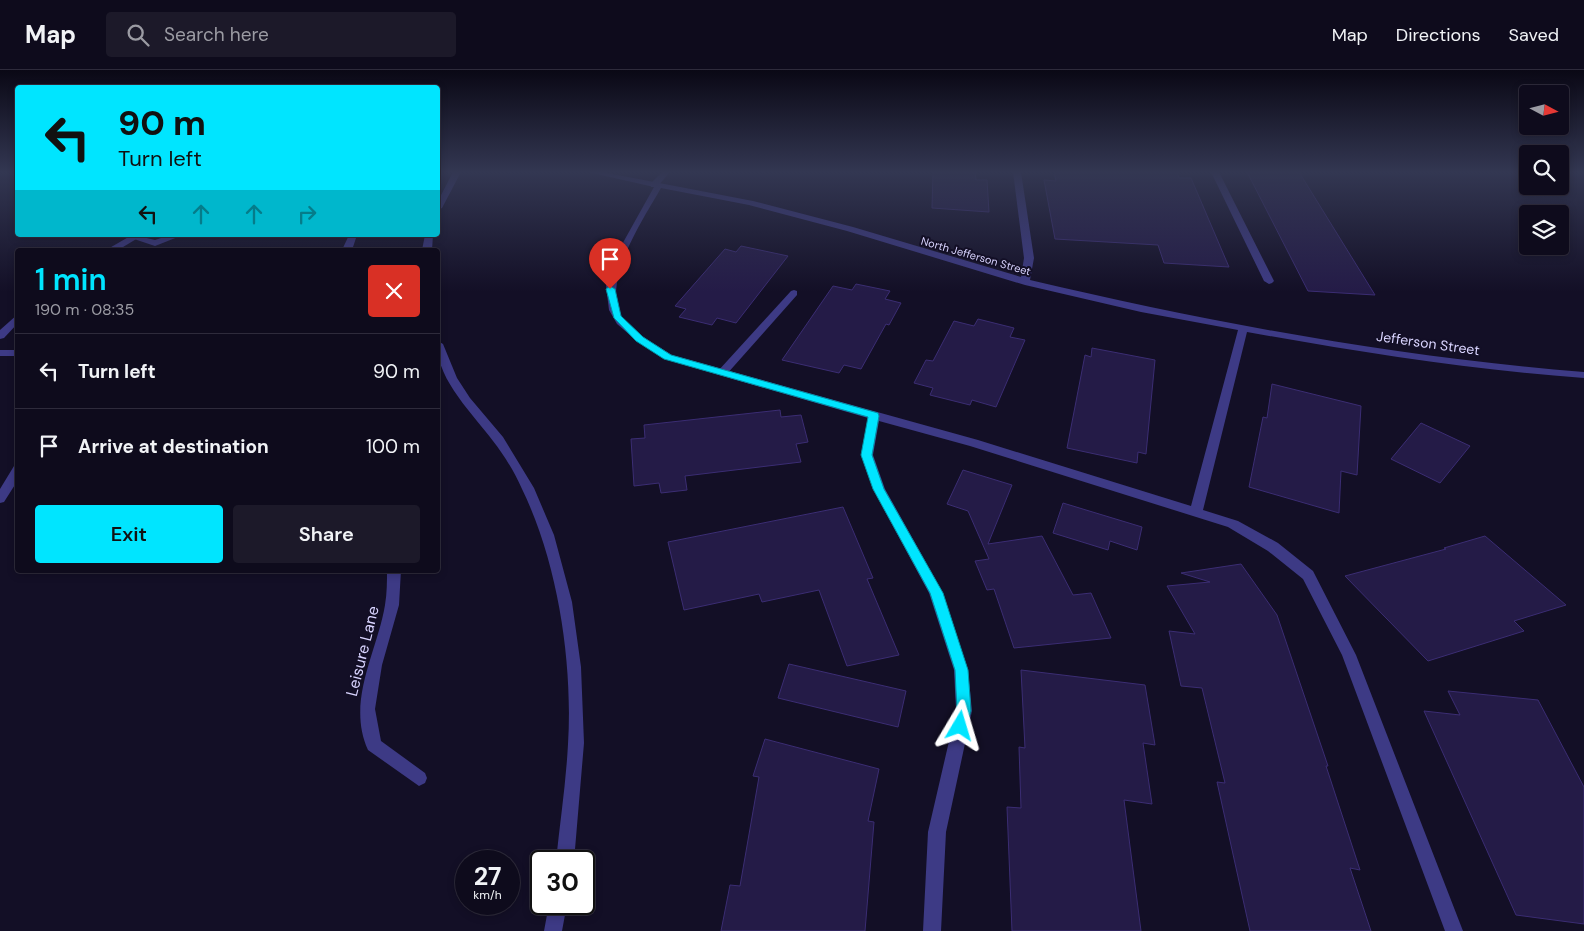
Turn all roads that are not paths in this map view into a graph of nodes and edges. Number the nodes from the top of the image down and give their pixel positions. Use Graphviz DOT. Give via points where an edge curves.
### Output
graph roads {
  1 [pos="643,212"];
  2 [pos="785,212"];
  3 [pos="1023,212"];
  4 [pos="1235,212"];
  5 [pos="136,237"];
  6 [pos="141,237"];
  7 [pos="171,237"];
  8 [pos="115,248"];
  9 [pos="1269,281"];
  10 [pos="1025,282"];
  11 [pos="794,293"];
  12 [pos="15,320"];
  13 [pos="1244,329"];
  14 [pos="1268,333"];
  15 [pos="0,336"];
  16 [pos="440,349"];
  17 [pos="0,353"];
  18 [pos="15,353"];
  19 [pos="722,373"];
  20 [pos="1584,375"];
  21 [pos="874,416"];
  22 [pos="15,474"];
  23 [pos="0,499"];
  24 [pos="1196,512"];
  25 [pos="394,573"];
  26 [pos="419,778"];
  27 [pos="566,850"];
  28 [pos="556,915"];
  29 [pos="553,931"];
  30 [pos="932,931"];
  31 [pos="1454,931"];
  1 -- 19 [label="street" via="610,289 617,316 640,339 668,357"];
  2 -- 10 [label="street, North Jefferson Street"];
  3 -- 10 [label="street" via="1029,258"];
  4 -- 9 [label="street"];
  5 -- 8 [label="street"];
  6 -- 7 [label="street" via="155,242"];
  10 -- 13 [label="street, North Jefferson Street" via="1141,310"];
  11 -- 19 [label="street"];
  12 -- 15 [label="street"];
  13 -- 14 [label="street, North Jefferson Street"];
  13 -- 24 [label="street"];
  14 -- 20 [label="street, Jefferson Street" via="1532,371"];
  16 -- 27 [label="street" via="452,378 499,440 528,488 548,535 565,602 574,667 576,743"];
  17 -- 18 [label="street"];
  19 -- 21 [label="street"];
  21 -- 24 [label="street" via="974,443"];
  21 -- 30 [label="street" via="866,455 879,489 936,593 961,670 964,711 937,832"];
  22 -- 23 [label="street"];
  24 -- 31 [label="street" via="1233,524 1273,547 1308,575 1349,655"];
  25 -- 26 [label="street, Leisure Lane" via="392,605 366,709 374,745"];
  28 -- 29 [label="street"];
}
